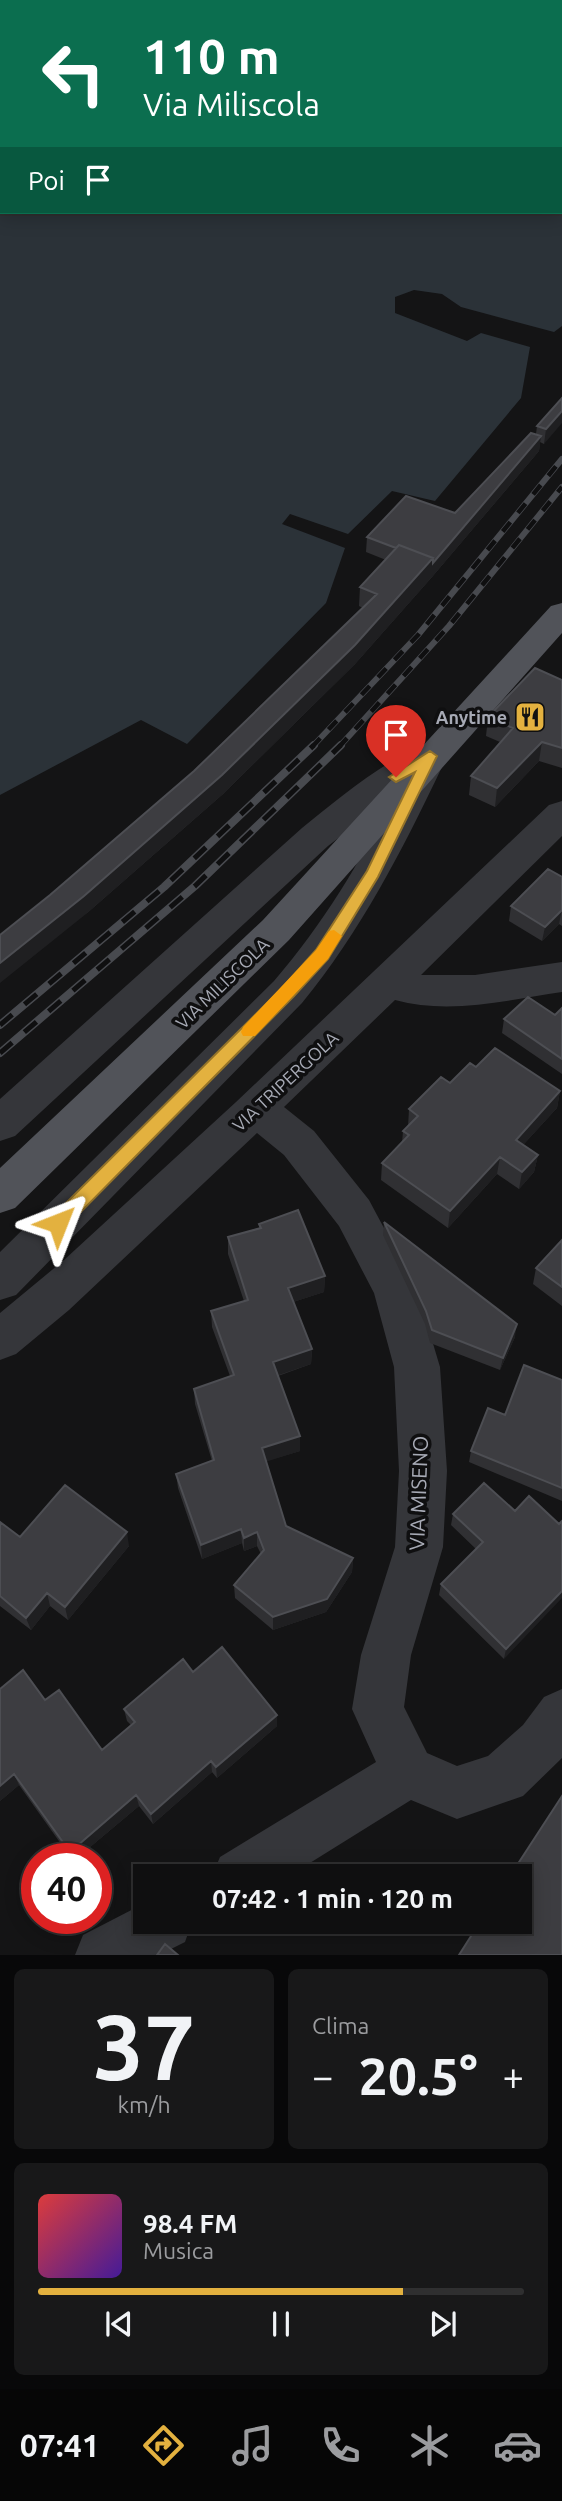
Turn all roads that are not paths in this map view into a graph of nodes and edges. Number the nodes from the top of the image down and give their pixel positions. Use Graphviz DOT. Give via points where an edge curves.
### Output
graph roads {
  1 [pos="562,613"];
  2 [pos="430,756"];
  3 [pos="562,814"];
  4 [pos="562,977"];
  5 [pos="390,983"];
  6 [pos="256,1108"];
  7 [pos="0,1124"];
  8 [pos="0,1195"];
  9 [pos="0,1281"];
  10 [pos="0,1340"];
  11 [pos="562,1715"];
  12 [pos="408,1772"];
  13 [pos="258,1864"];
  14 [pos="142,1934"];
  15 [pos="103,1955"];
  1 -- 2 [label="main road, VIA MILISCOLA"];
  2 -- 7 [label="street, VIA MILISCOLA" via="368,795 315,837"];
  2 -- 8 [label="main road, VIA MILISCOLA" via="239,968"];
  2 -- 9 [label="street, VIA MILISCOLA" via="373,873 322,954"];
  3 -- 5 [label="street, VIA TRIPERGOLA"];
  4 -- 5 [label="street" via="448,992 408,990"];
  5 -- 6 [label="street, VIA TRIPERGOLA"];
  6 -- 10 [label="street, VIA TRIPERGOLA" via="40,1309"];
  6 -- 12 [label="street, VIA MISENO" via="299,1143 354,1213 395,1290 417,1367 423,1472 419,1547 386,1655 378,1709"];
  11 -- 12 [label="street" via="541,1743 504,1777 457,1793"];
  12 -- 13 [label="street"];
  14 -- 15 [label="street"];
}
